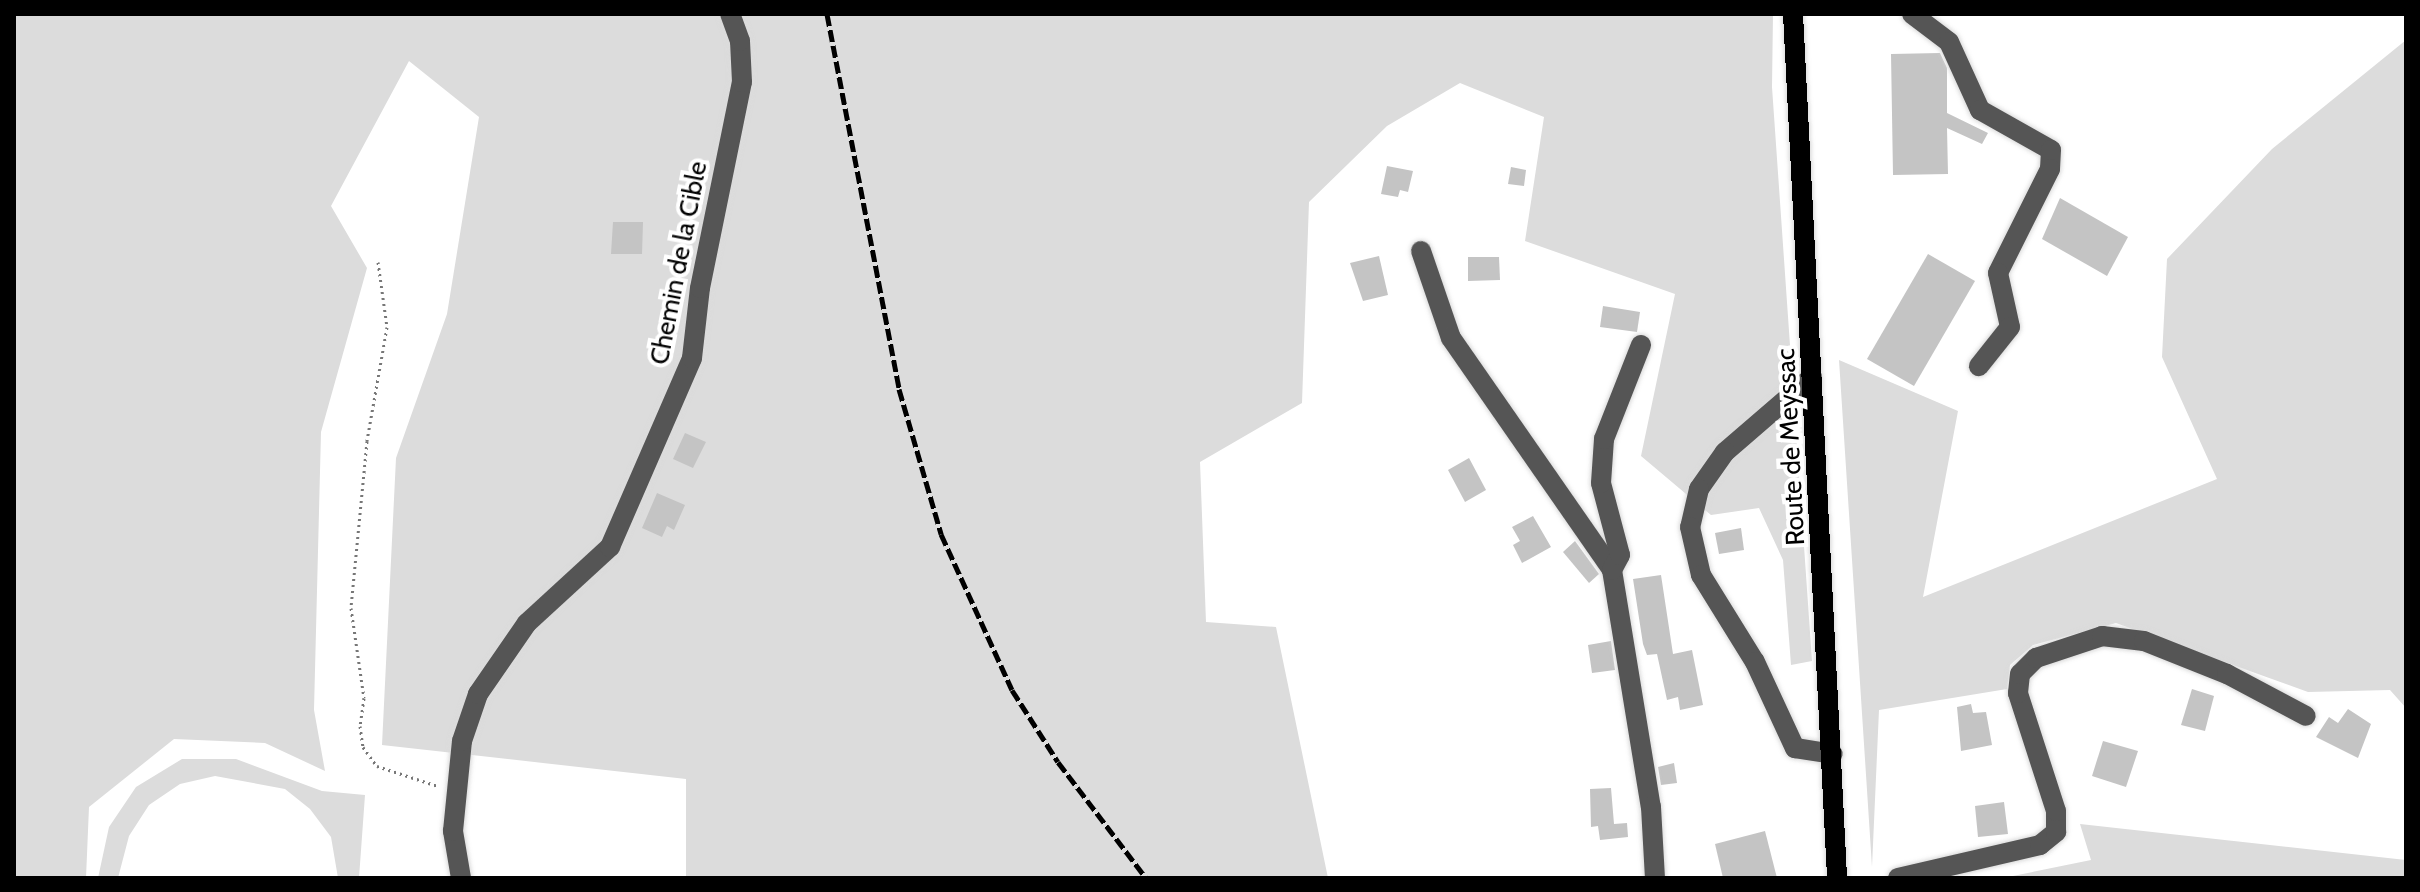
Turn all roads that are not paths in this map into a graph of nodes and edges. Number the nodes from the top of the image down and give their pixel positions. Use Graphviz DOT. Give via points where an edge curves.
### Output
graph roads {
  1 [pos="730,14"];
  2 [pos="1793,14"];
  3 [pos="1912,14"];
  4 [pos="1421,251"];
  5 [pos="1641,345"];
  6 [pos="1979,366"];
  7 [pos="1812,377"];
  8 [pos="1612,570"];
  9 [pos="2306,716"];
  10 [pos="1833,754"];
  11 [pos="461,878"];
  12 [pos="1655,878"];
  13 [pos="1837,878"];
  14 [pos="1898,878"];
  1 -- 11 [label="street, Chemin de la Cible" via="740,41 742,82 700,288 692,358 610,547 527,623 499,656 478,694 462,741 453,831"];
  2 -- 7 [label="main road, Route de Meyssac"];
  3 -- 6 [label="street" via="1949,42 1980,110 2051,150 2050,169 1998,273 2010,327"];
  4 -- 8 [label="street" via="1451,338"];
  5 -- 8 [label="street" via="1604,439 1601,483 1620,555"];
  7 -- 10 [label="main road, Route de Meyssac"];
  7 -- 10 [label="street" via="1725,452 1699,489 1690,527 1701,575 1755,662 1795,748"];
  8 -- 12 [label="street" via="1651,807"];
  9 -- 14 [label="street" via="2227,674 2144,641 2102,636 2036,658 2020,674 2018,693 2056,811 2056,832 2040,845"];
  10 -- 13 [label="main road, Route de Meyssac"];
}
